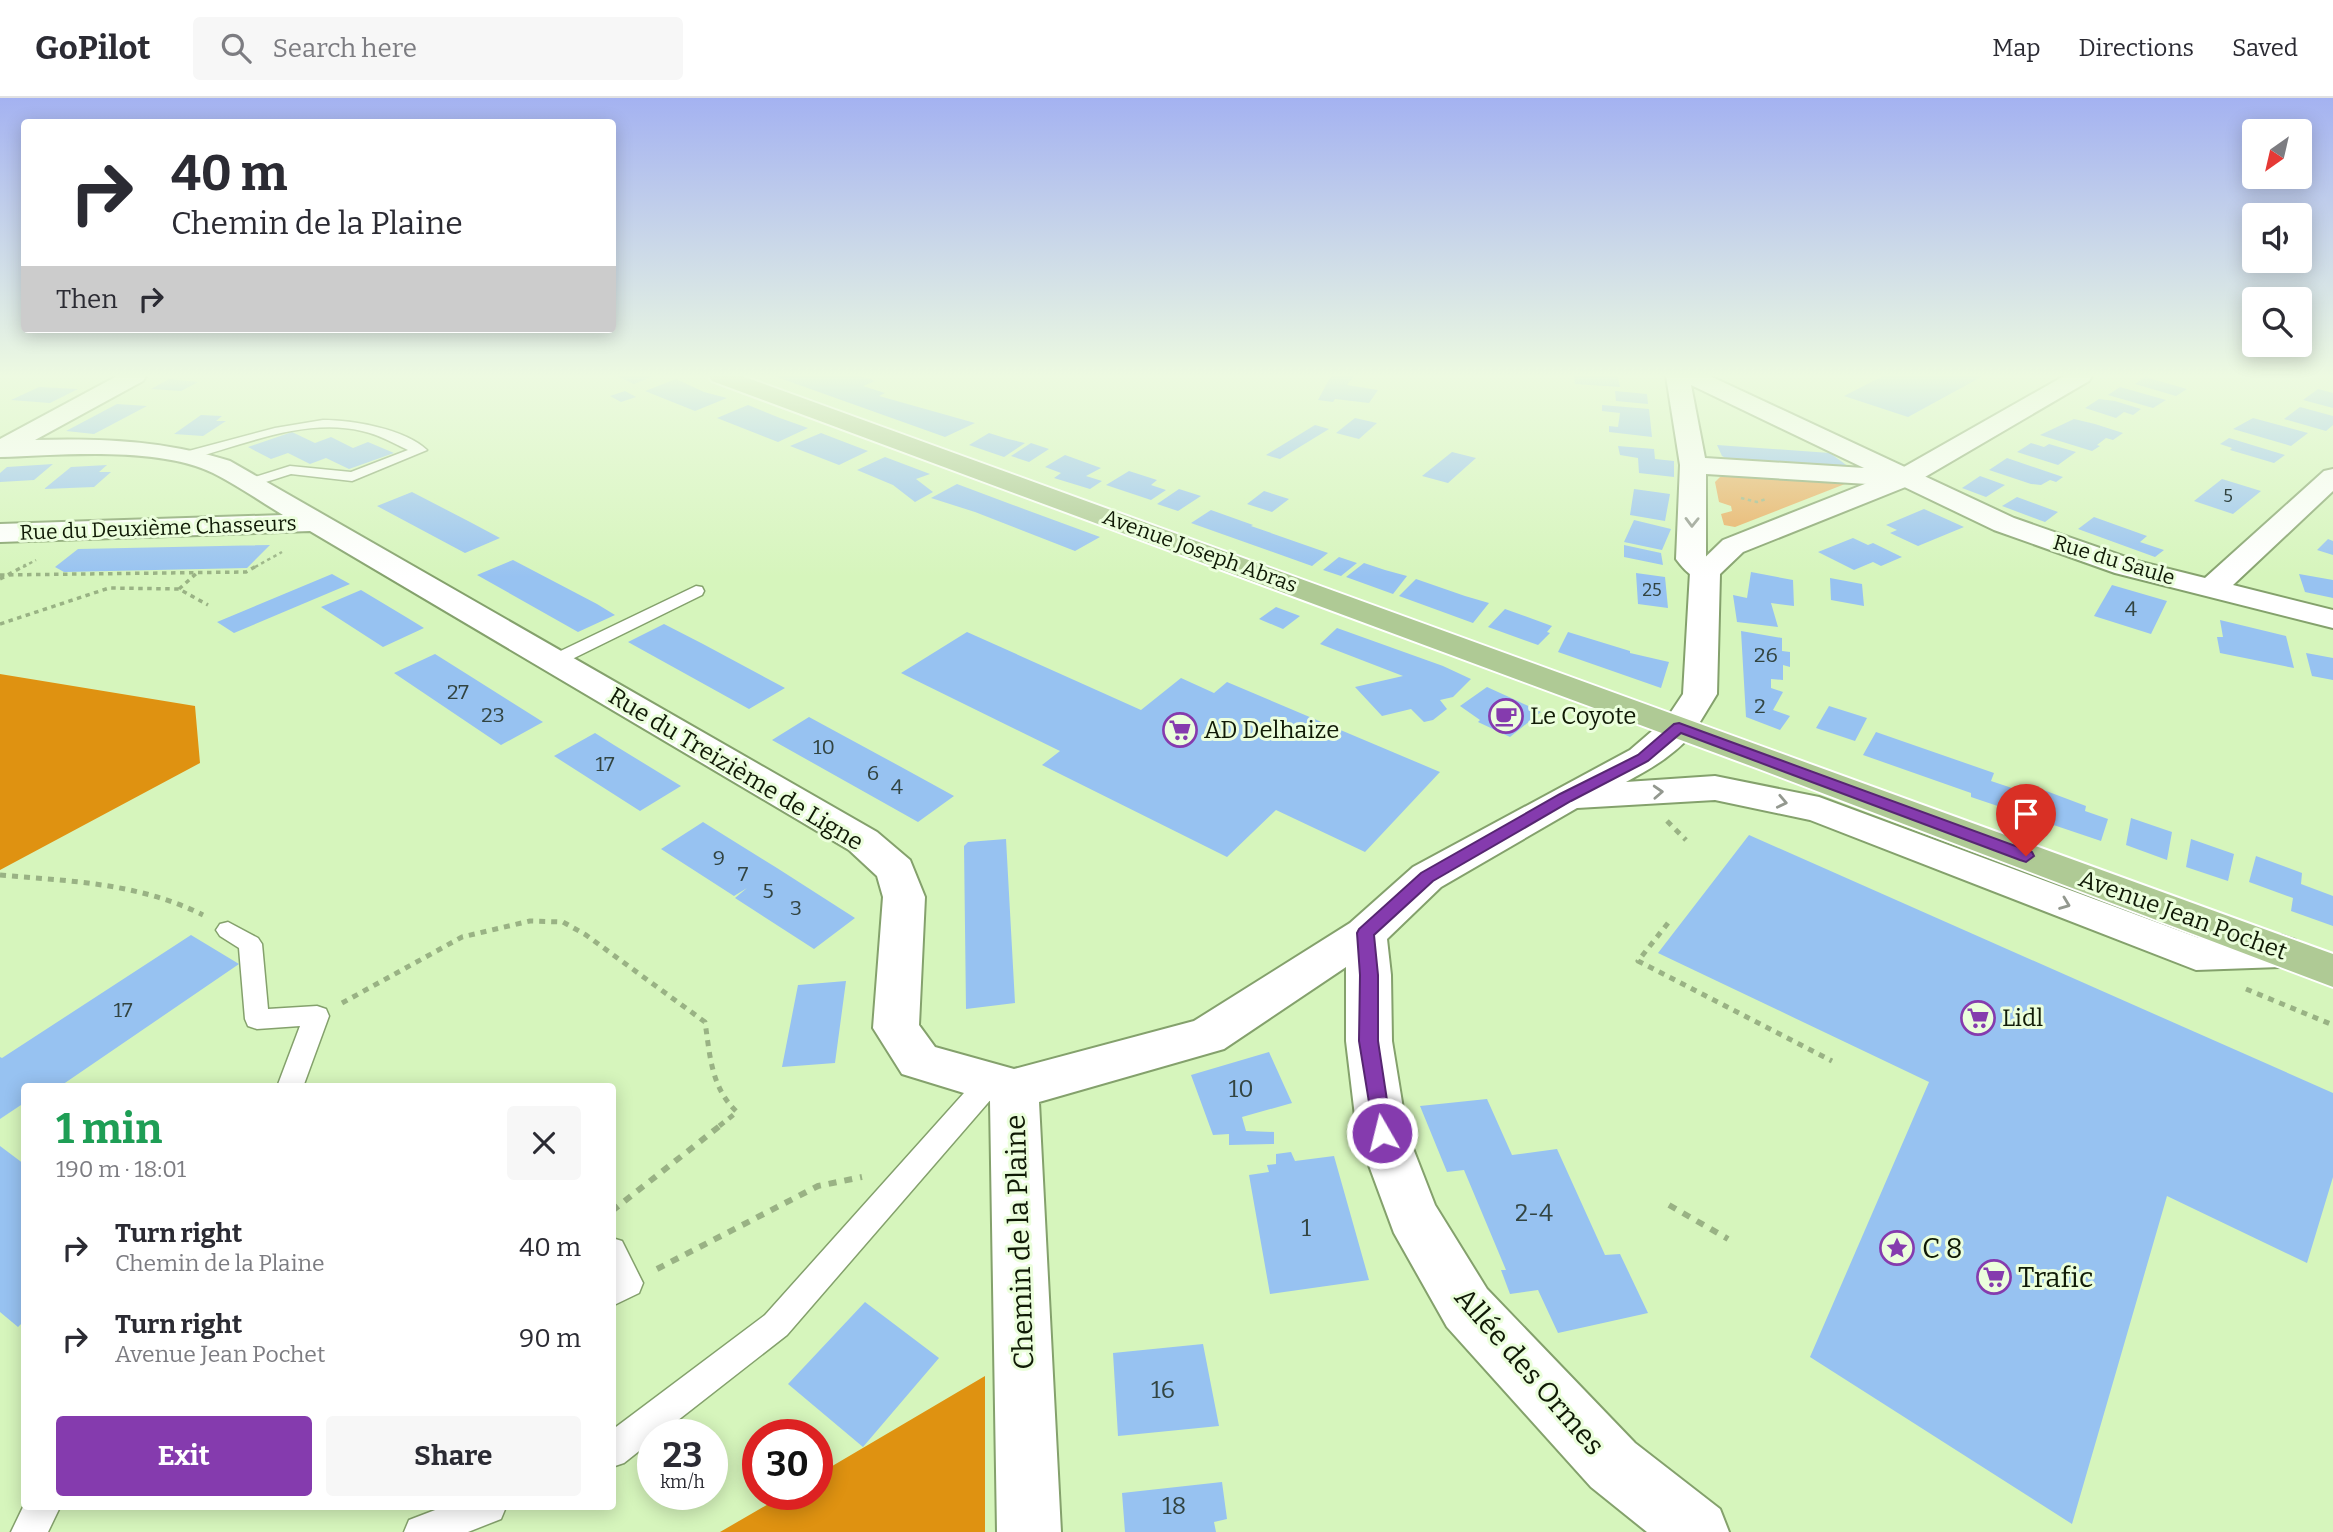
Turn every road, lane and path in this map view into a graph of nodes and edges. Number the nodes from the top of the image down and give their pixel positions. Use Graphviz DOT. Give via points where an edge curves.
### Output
graph roads {
  1 [pos="236,443"];
  2 [pos="403,443"];
  3 [pos="903,443"];
  4 [pos="1689,443"];
  5 [pos="1830,443"];
  6 [pos="1964,443"];
  7 [pos="1,449"];
  8 [pos="186,456"];
  9 [pos="1693,465"];
  10 [pos="2333,477"];
  11 [pos="1903,478"];
  12 [pos="250,483"];
  13 [pos="320,525"];
  14 [pos="0,533"];
  15 [pos="198,572"];
  16 [pos="1705,572"];
  17 [pos="0,575"];
  18 [pos="179,589"];
  19 [pos="2211,589"];
  20 [pos="696,591"];
  21 [pos="208,606"];
  22 [pos="2333,619"];
  23 [pos="0,624"];
  24 [pos="554,661"];
  25 [pos="1679,727"];
  26 [pos="1566,798"];
  27 [pos="0,874"];
  28 [pos="1668,923"];
  29 [pos="228,930"];
  30 [pos="1365,933"];
  31 [pos="2280,951"];
  32 [pos="2333,971"];
  33 [pos="317,1016"];
  34 [pos="1832,1061"];
  35 [pos="292,1083"];
  36 [pos="1002,1086"];
  37 [pos="917,1165"];
  38 [pos="1670,1205"];
  39 [pos="616,1208"];
  40 [pos="1728,1239"];
  41 [pos="616,1270"];
  42 [pos="620,1288"];
  43 [pos="616,1448"];
  44 [pos="41,1510"];
  45 [pos="481,1510"];
  46 [pos="27,1532"];
  47 [pos="421,1532"];
  48 [pos="1029,1532"];
  49 [pos="1697,1532"];
  1 -- 8 [label="lane"];
  2 -- 12 [label="lane" via="419,450 352,477 290,470"];
  3 -- 25 [label="main road, Avenue Joseph Abras"];
  4 -- 9 [label="street"];
  5 -- 11 [label="street, Rue du Saule"];
  6 -- 11 [label="street"];
  7 -- 8 [label="street, Rue du Treizième de Ligne" via="140,449"];
  8 -- 12 [label="street, Rue du Treizième de Ligne"];
  9 -- 11 [label="street"];
  9 -- 16 [label="street, one-way" via="1691,559"];
  10 -- 19 [label="street"];
  11 -- 16 [label="street" via="1733,546"];
  11 -- 19 [label="street, Rue du Saule" via="2017,529 2126,567"];
  12 -- 13 [label="street, Rue du Treizième de Ligne"];
  13 -- 14 [label="street, Rue du Deuxième Chasseurs"];
  13 -- 15 [label="path" via="246,572"];
  13 -- 24 [label="street, Rue du Treizième de Ligne"];
  15 -- 17 [label="path"];
  15 -- 18 [label="path"];
  16 -- 25 [label="street, Chemin de la Plaine" via="1700,694"];
  18 -- 21 [label="path"];
  18 -- 23 [label="path" via="109,588"];
  19 -- 22 [label="street, Rue du Saule"];
  20 -- 24 [label="lane"];
  24 -- 36 [label="street, Rue du Treizième de Ligne" via="863,841 896,870 904,897 896,1028 919,1061"];
  25 -- 26 [label="street, Chemin de la Plaine" via="1643,758"];
  25 -- 31 [label="main road, Avenue Jean Pochet"];
  26 -- 30 [label="street, Chemin de la Plaine" via="1427,877"];
  26 -- 31 [label="street, one-way" via="1715,788 1752,795 1819,810 2196,954"];
  27 -- 29 [label="path" via="100,884 181,901"];
  28 -- 34 [label="path" via="1638,961"];
  29 -- 33 [label="lane" via="250,943 257,1018"];
  30 -- 36 [label="street, Chemin de la Plaine" via="1209,1036"];
  30 -- 49 [label="street, Allée des Ormes" via="1369,1041 1382,1133 1413,1216 1467,1308 1614,1465"];
  31 -- 32 [label="main road, Avenue Jean Pochet"];
  33 -- 35 [label="lane"];
  33 -- 39 [label="path" via="462,937 530,921 564,922 586,935 705,1022 715,1081 737,1112"];
  36 -- 37 [label="lane"];
  36 -- 48 [label="street, Chemin de la Plaine"];
  37 -- 42 [label="path" via="818,1186"];
  37 -- 43 [label="lane" via="776,1325"];
  38 -- 40 [label="path"];
  41 -- 42 [label="lane"];
  44 -- 46 [label="lane"];
  45 -- 47 [label="lane"];
}
